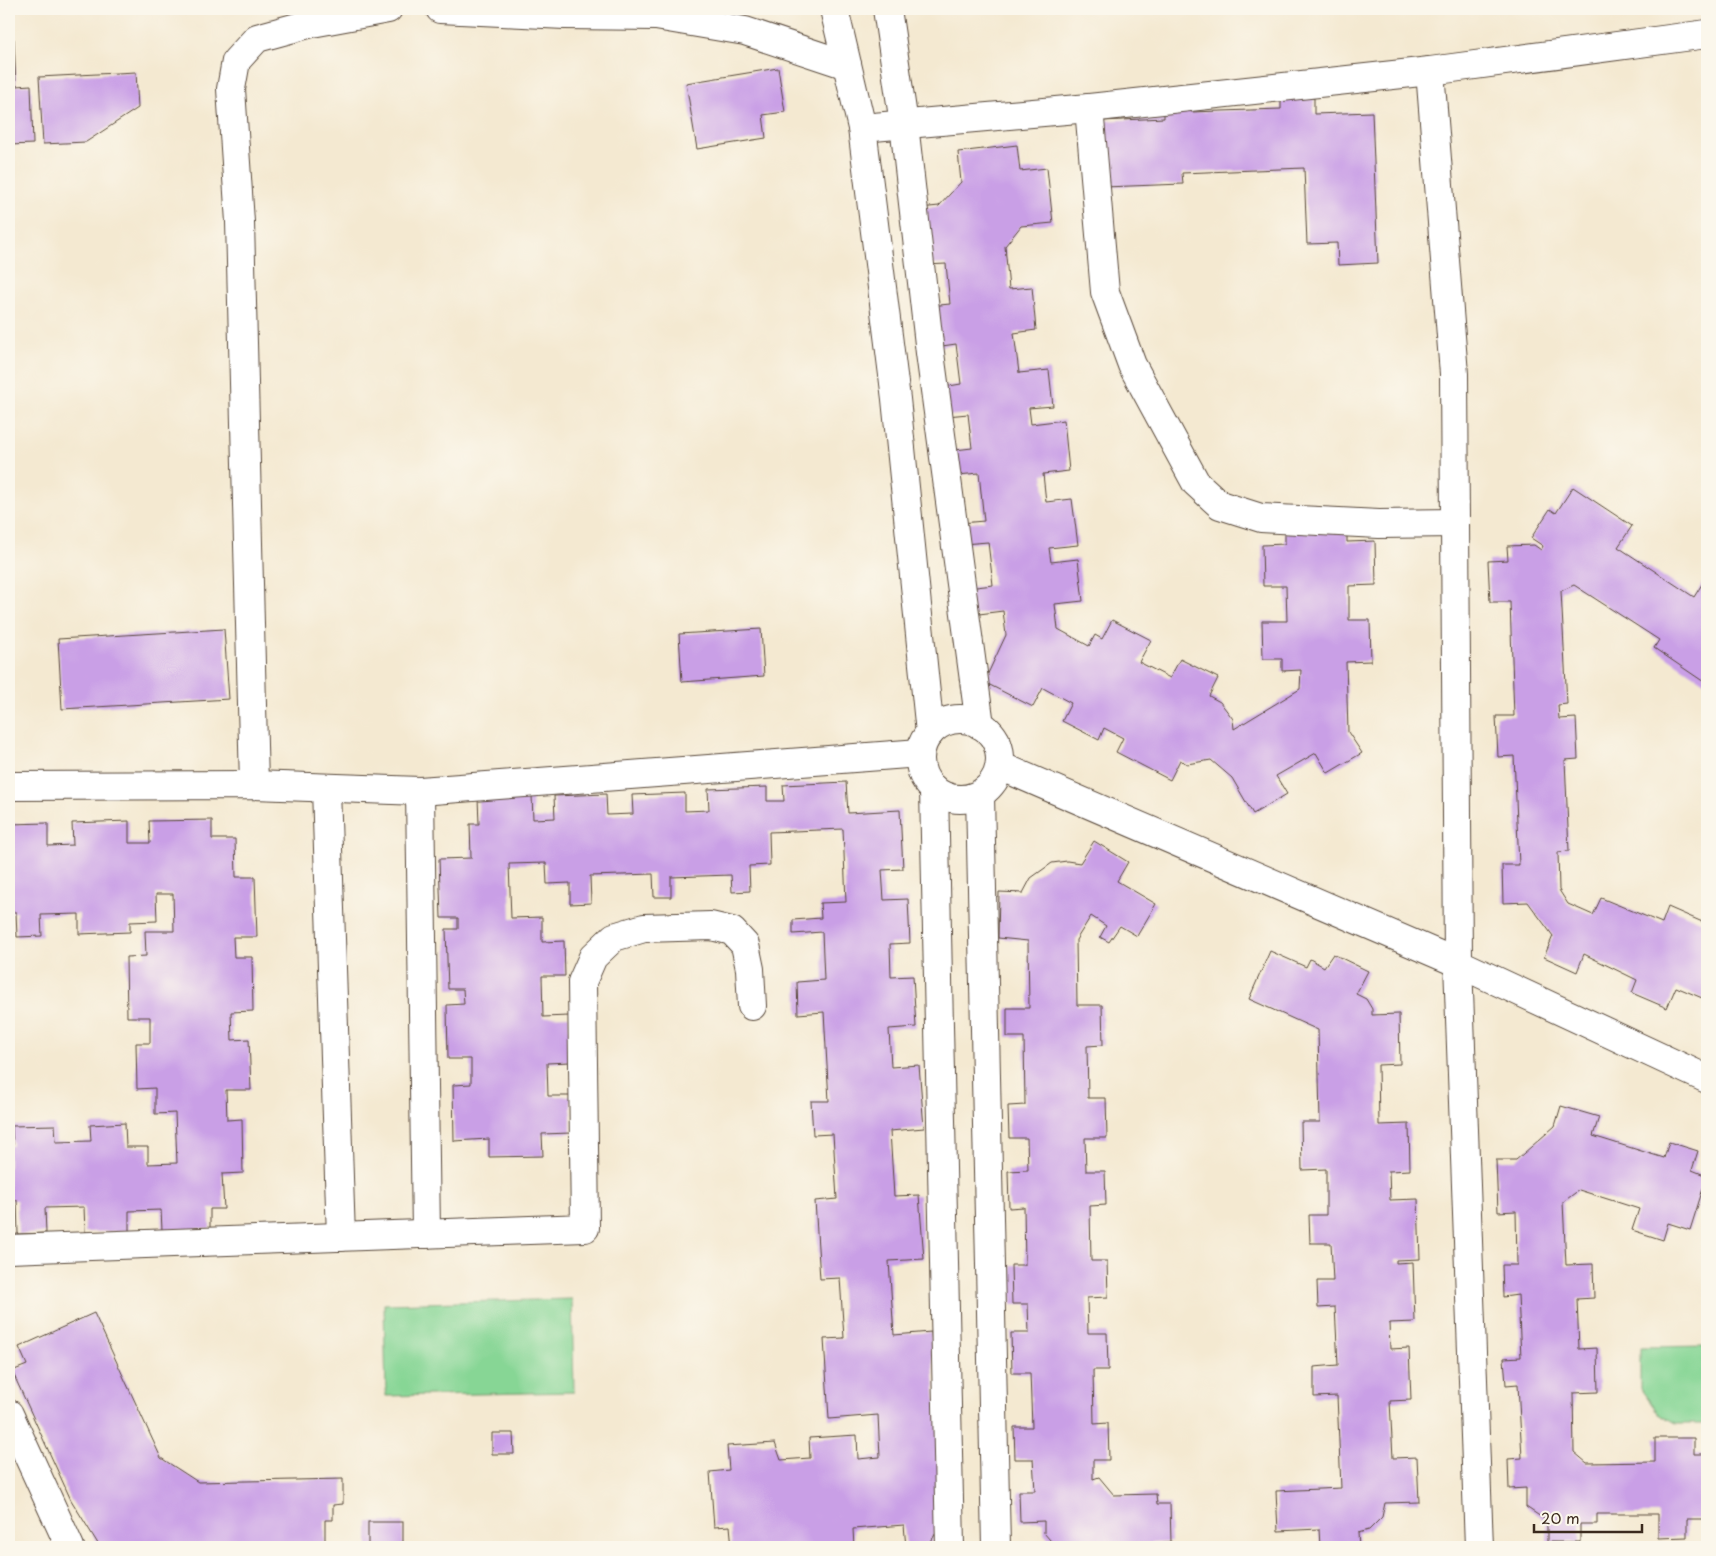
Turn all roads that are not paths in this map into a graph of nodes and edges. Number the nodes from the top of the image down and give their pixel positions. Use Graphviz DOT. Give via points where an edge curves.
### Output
graph roads {
  1 [pos="388,9"];
  2 [pos="440,9"];
  3 [pos="834,9"];
  4 [pos="887,9"];
  5 [pos="1707,34"];
  6 [pos="847,65"];
  7 [pos="1430,71"];
  8 [pos="1089,108"];
  9 [pos="904,124"];
  10 [pos="862,128"];
  11 [pos="1455,523"];
  12 [pos="980,725"];
  13 [pos="925,743"];
  14 [pos="1000,766"];
  15 [pos="254,785"];
  16 [pos="9,786"];
  17 [pos="326,789"];
  18 [pos="934,789"];
  19 [pos="420,791"];
  20 [pos="980,795"];
  21 [pos="1458,963"];
  22 [pos="752,1006"];
  23 [pos="1707,1079"];
  24 [pos="426,1234"];
  25 [pos="341,1237"];
  26 [pos="9,1250"];
  27 [pos="9,1414"];
  28 [pos="70,1547"];
  29 [pos="950,1547"];
  30 [pos="996,1547"];
  31 [pos="1479,1547"];
  1 -- 15 [label="street" via="312,23 257,38 236,61 230,89 240,222"];
  2 -- 6 [label="street" via="656,16 745,31"];
  3 -- 6 [label="street"];
  4 -- 9 [label="street"];
  5 -- 7 [label="street"];
  6 -- 10 [label="street"];
  7 -- 8 [label="street"];
  7 -- 11 [label="street" via="1454,374"];
  8 -- 9 [label="street"];
  8 -- 11 [label="street" via="1105,292 1132,365 1196,483 1220,505 1261,518 1379,524"];
  9 -- 10 [label="street"];
  9 -- 12 [label="street" via="930,353"];
  10 -- 13 [label="street" via="896,399"];
  11 -- 21 [label="street"];
  12 -- 13 [label="street" via="958,719 940,724"];
  12 -- 14 [label="street" via="990,732 999,748"];
  13 -- 18 [label="street" via="921,771"];
  13 -- 19 [label="street"];
  14 -- 20 [label="street" via="993,783"];
  14 -- 21 [label="street"];
  15 -- 16 [label="street"];
  15 -- 17 [label="street"];
  17 -- 19 [label="street"];
  17 -- 25 [label="street"];
  18 -- 20 [label="street" via="944,797 962,800"];
  18 -- 29 [label="street"];
  19 -- 24 [label="street"];
  20 -- 30 [label="street"];
  21 -- 23 [label="street"];
  21 -- 31 [label="street"];
  22 -- 24 [label="street" via="745,945 732,931 711,926 644,928 614,937 593,957 582,982 584,1228"];
  24 -- 25 [label="street"];
  25 -- 26 [label="street"];
  27 -- 28 [label="street"];
}
